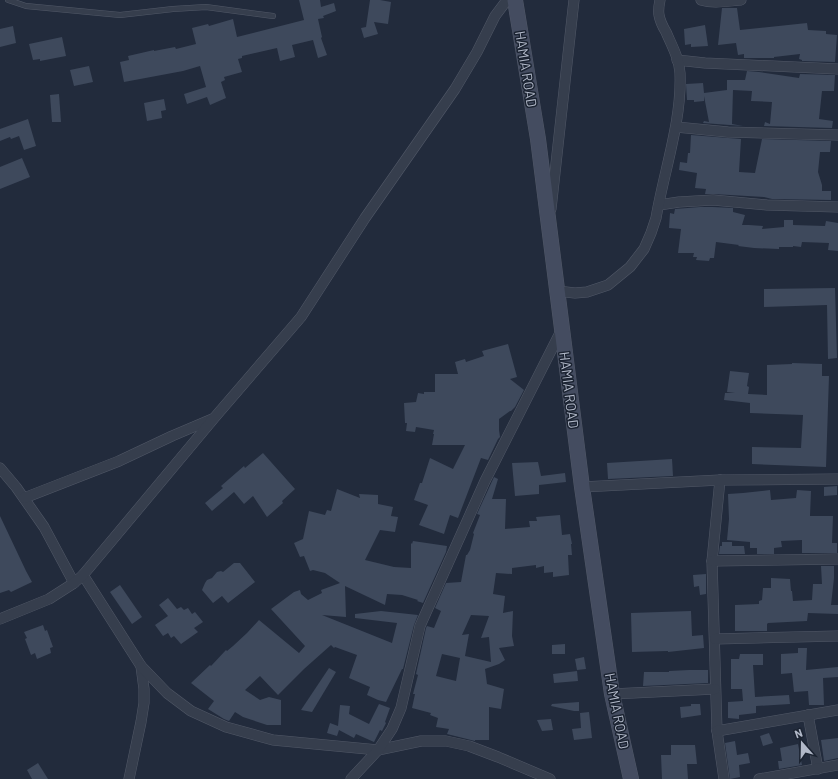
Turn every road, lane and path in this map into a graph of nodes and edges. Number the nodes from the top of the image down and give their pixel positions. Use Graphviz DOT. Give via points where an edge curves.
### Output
graph roads {
  1 [pos="8,0"];
  2 [pos="507,0"];
  3 [pos="515,0"];
  4 [pos="574,0"];
  5 [pos="660,0"];
  6 [pos="700,0"];
  7 [pos="741,0"];
  8 [pos="272,16"];
  9 [pos="677,60"];
  10 [pos="838,69"];
  11 [pos="676,127"];
  12 [pos="838,135"];
  13 [pos="659,205"];
  14 [pos="838,207"];
  15 [pos="549,229"];
  16 [pos="557,291"];
  17 [pos="562,329"];
  18 [pos="215,417"];
  19 [pos="0,468"];
  20 [pos="838,479"];
  21 [pos="720,480"];
  22 [pos="582,487"];
  23 [pos="24,498"];
  24 [pos="838,559"];
  25 [pos="712,561"];
  26 [pos="83,574"];
  27 [pos="74,583"];
  28 [pos="0,619"];
  29 [pos="838,636"];
  30 [pos="715,639"];
  31 [pos="141,666"];
  32 [pos="715,689"];
  33 [pos="612,694"];
  34 [pos="838,710"];
  35 [pos="808,715"];
  36 [pos="717,731"];
  37 [pos="378,750"];
  38 [pos="838,765"];
  39 [pos="818,769"];
  40 [pos="129,779"];
  41 [pos="351,779"];
  42 [pos="550,779"];
  43 [pos="631,779"];
  44 [pos="724,779"];
  45 [pos="759,779"];
  1 -- 8 [label="lane" via="26,6 120,15 206,8"];
  2 -- 18 [label="street" via="495,16 455,89 365,218 301,317"];
  3 -- 15 [label="street, HAMIA ROAD" via="538,139"];
  4 -- 15 [label="street"];
  5 -- 9 [label="street" via="661,22"];
  6 -- 7 [label="street"];
  9 -- 10 [label="street"];
  9 -- 11 [label="street" via="680,87"];
  11 -- 12 [label="street" via="742,133"];
  11 -- 13 [label="street"];
  13 -- 14 [label="street" via="713,200"];
  13 -- 16 [label="street" via="644,249 630,267 599,289 575,293"];
  15 -- 16 [label="street, HAMIA ROAD"];
  16 -- 17 [label="street, HAMIA ROAD"];
  17 -- 22 [label="street, HAMIA ROAD"];
  17 -- 37 [label="street" via="484,481 420,626 401,708 392,729"];
  18 -- 23 [label="street" via="119,461"];
  18 -- 26 [label="street"];
  19 -- 23 [label="street"];
  20 -- 21 [label="street"];
  21 -- 22 [label="street"];
  21 -- 25 [label="street"];
  22 -- 33 [label="street, HAMIA ROAD"];
  23 -- 27 [label="street" via="44,527"];
  24 -- 25 [label="street"];
  25 -- 30 [label="street"];
  26 -- 27 [label="street"];
  26 -- 31 [label="street"];
  27 -- 28 [label="street" via="49,599"];
  29 -- 30 [label="street"];
  30 -- 32 [label="street"];
  31 -- 37 [label="street" via="167,693 191,711 226,727 274,740"];
  31 -- 40 [label="street" via="144,703"];
  32 -- 33 [label="street"];
  32 -- 36 [label="street"];
  33 -- 43 [label="street, HAMIA ROAD"];
  34 -- 35 [label="street"];
  35 -- 36 [label="street"];
  35 -- 39 [label="street"];
  36 -- 44 [label="street"];
  37 -- 41 [label="street"];
  37 -- 42 [label="street" via="421,741 446,740 476,748"];
  38 -- 39 [label="street"];
  39 -- 45 [label="street"];
}
